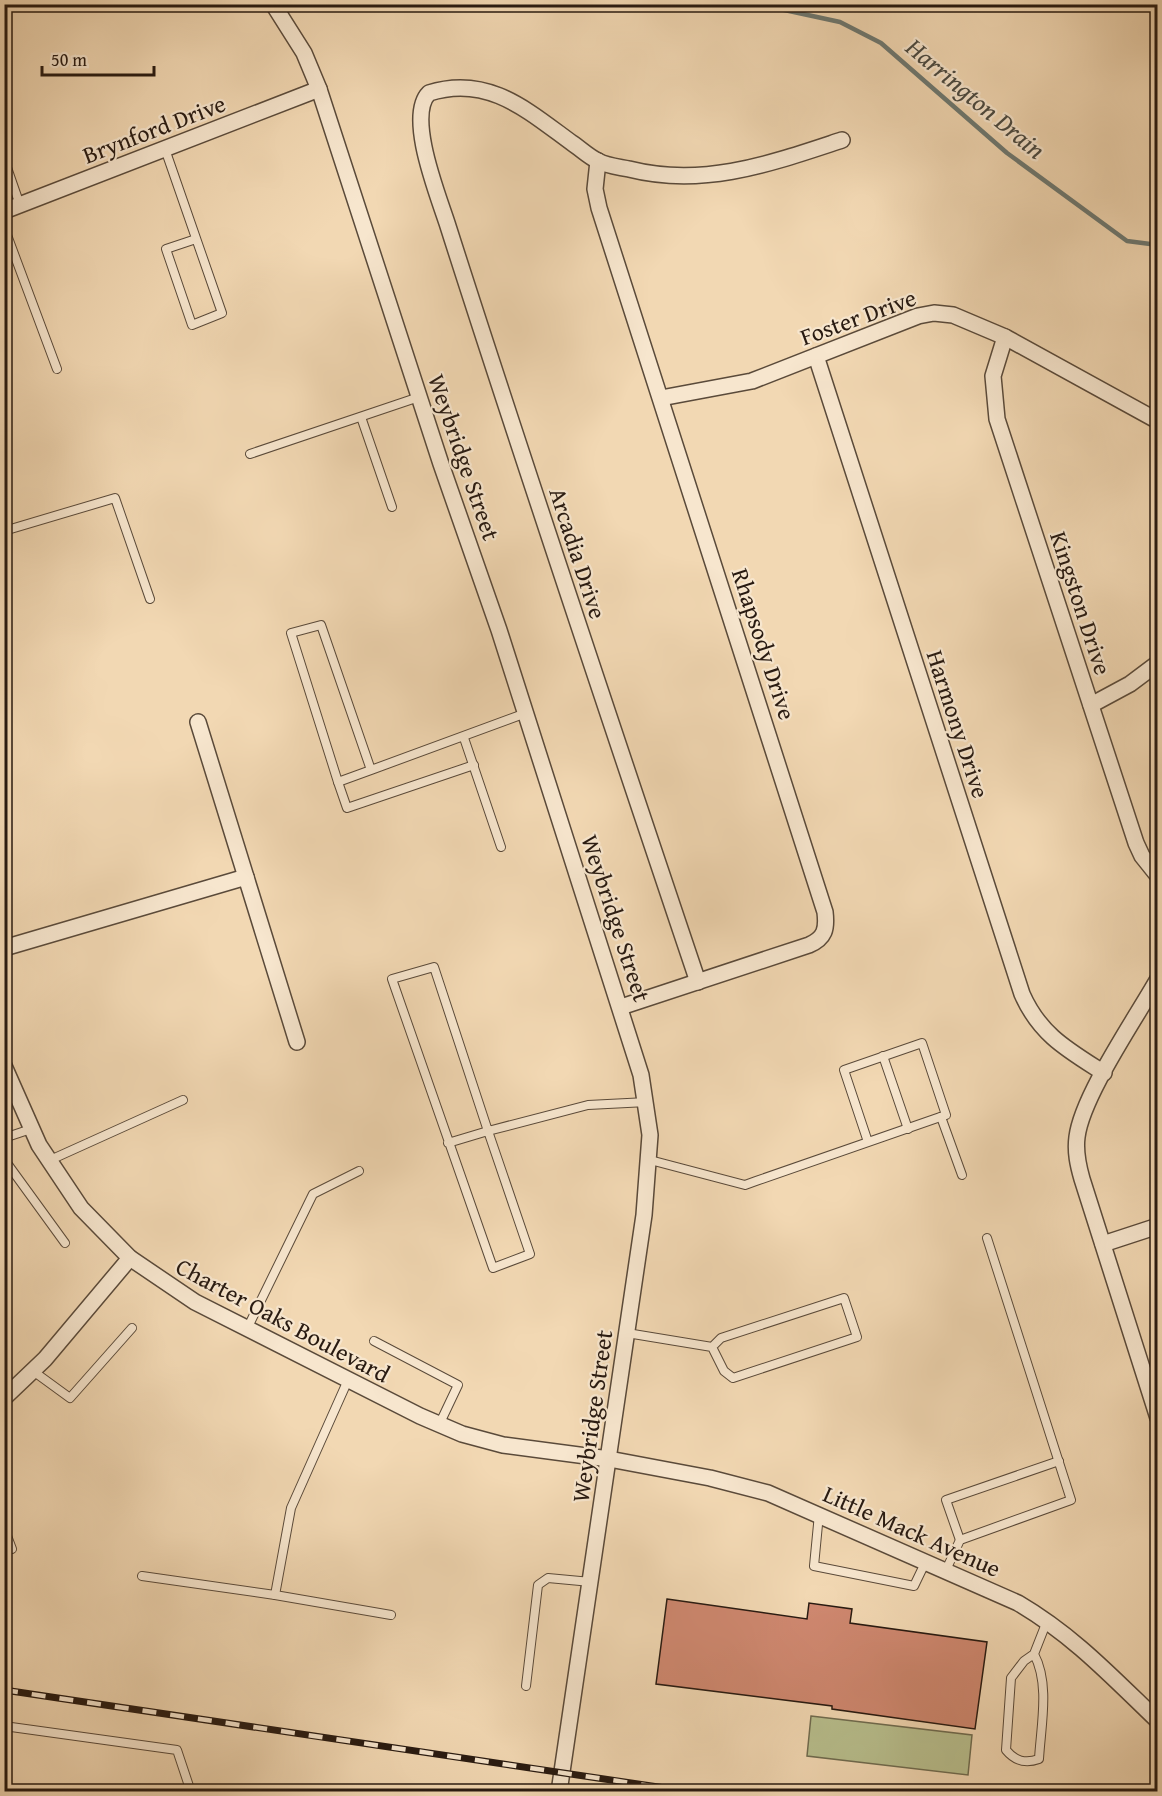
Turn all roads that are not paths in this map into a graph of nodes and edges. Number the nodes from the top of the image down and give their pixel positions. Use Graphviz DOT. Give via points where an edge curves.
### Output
graph roads {
  1 [pos="273,4"];
  2 [pos="319,89"];
  3 [pos="842,140"];
  4 [pos="165,148"];
  5 [pos="4,159"];
  6 [pos="598,161"];
  7 [pos="20,205"];
  8 [pos="4,211"];
  9 [pos="4,227"];
  10 [pos="196,239"];
  11 [pos="1005,337"];
  12 [pos="816,356"];
  13 [pos="57,369"];
  14 [pos="419,397"];
  15 [pos="662,398"];
  16 [pos="361,417"];
  17 [pos="1158,421"];
  18 [pos="250,454"];
  19 [pos="392,507"];
  20 [pos="4,531"];
  21 [pos="150,599"];
  22 [pos="1158,663"];
  23 [pos="1091,705"];
  24 [pos="526,714"];
  25 [pos="198,722"];
  26 [pos="464,738"];
  27 [pos="474,765"];
  28 [pos="370,771"];
  29 [pos="338,782"];
  30 [pos="501,846"];
  31 [pos="1158,876"];
  32 [pos="246,877"];
  33 [pos="4,948"];
  34 [pos="1158,979"];
  35 [pos="698,982"];
  36 [pos="621,1006"];
  37 [pos="297,1042"];
  38 [pos="883,1056"];
  39 [pos="4,1066"];
  40 [pos="1104,1073"];
  41 [pos="183,1100"];
  42 [pos="646,1102"];
  43 [pos="941,1117"];
  44 [pos="31,1129"];
  45 [pos="908,1129"];
  46 [pos="488,1131"];
  47 [pos="4,1138"];
  48 [pos="868,1142"];
  49 [pos="448,1143"];
  50 [pos="4,1158"];
  51 [pos="650,1160"];
  52 [pos="48,1161"];
  53 [pos="359,1171"];
  54 [pos="962,1174"];
  55 [pos="1158,1226"];
  56 [pos="987,1238"];
  57 [pos="65,1243"];
  58 [pos="1103,1244"];
  59 [pos="130,1258"];
  60 [pos="132,1328"];
  61 [pos="247,1329"];
  62 [pos="627,1333"];
  63 [pos="374,1341"];
  64 [pos="712,1347"];
  65 [pos="33,1371"];
  66 [pos="348,1380"];
  67 [pos="1154,1392"];
  68 [pos="4,1398"];
  69 [pos="1158,1418"];
  70 [pos="439,1425"];
  71 [pos="609,1459"];
  72 [pos="1059,1461"];
  73 [pos="819,1514"];
  74 [pos="4,1528"];
  75 [pos="960,1540"];
  76 [pos="12,1549"];
  77 [pos="926,1561"];
  78 [pos="946,1570"];
  79 [pos="142,1576"];
  80 [pos="591,1582"];
  81 [pos="275,1595"];
  82 [pos="391,1615"];
  83 [pos="1047,1621"];
  84 [pos="1034,1654"];
  85 [pos="526,1686"];
  86 [pos="1158,1721"];
  87 [pos="4,1726"];
  88 [pos="191,1791"];
  89 [pos="559,1791"];
  1 -- 2 [label="street, Weybridge Street" via="304,53"];
  2 -- 4 [label="street, Brynford Drive"];
  2 -- 14 [label="street, Weybridge Street"];
  3 -- 6 [label="street" via="770,164 697,177 652,175"];
  4 -- 7 [label="street, Brynford Drive"];
  4 -- 10 [label="lane"];
  5 -- 7 [label="lane"];
  6 -- 15 [label="street, Rhapsody Drive" via="595,189 599,208"];
  6 -- 35 [label="street, Arcadia Drive" via="506,96 455,87 429,93 421,105 422,136 516,438"];
  7 -- 8 [label="street, Brynford Drive"];
  9 -- 13 [label="lane"];
  10 -- 10 [label="lane" via="222,313 192,325 166,249"];
  11 -- 12 [label="street, Foster Drive" via="953,315 934,313"];
  11 -- 17 [label="street, Foster Drive"];
  11 -- 23 [label="street, Kingston Drive" via="993,376 997,419"];
  12 -- 15 [label="street, Foster Drive" via="752,381"];
  12 -- 40 [label="street, Harmony Drive" via="1022,994 1047,1033"];
  14 -- 16 [label="lane"];
  14 -- 24 [label="street, Weybridge Street"];
  15 -- 35 [label="street, Rhapsody Drive" via="825,912 826,926 818,941"];
  16 -- 18 [label="lane"];
  16 -- 19 [label="lane"];
  20 -- 21 [label="lane" via="115,498"];
  22 -- 23 [label="street"];
  23 -- 31 [label="street, Kingston Drive" via="1136,843"];
  24 -- 26 [label="lane"];
  24 -- 36 [label="street, Weybridge Street"];
  25 -- 32 [label="street"];
  26 -- 27 [label="lane"];
  26 -- 28 [label="lane"];
  27 -- 29 [label="lane" via="346,808"];
  27 -- 30 [label="lane"];
  28 -- 29 [label="lane"];
  28 -- 29 [label="lane" via="321,625 291,633"];
  32 -- 33 [label="street"];
  32 -- 37 [label="street"];
  34 -- 40 [label="street"];
  35 -- 36 [label="street, Rhapsody Drive"];
  36 -- 42 [label="street, Weybridge Street"];
  38 -- 43 [label="lane" via="922,1043 946,1115"];
  38 -- 45 [label="lane"];
  38 -- 48 [label="lane" via="843,1070"];
  39 -- 44 [label="street, Charter Oaks Boulevard"];
  40 -- 58 [label="street" via="1081,1121 1076,1149"];
  41 -- 52 [label="lane"];
  42 -- 46 [label="lane" via="588,1105"];
  42 -- 51 [label="street, Weybridge Street"];
  43 -- 45 [label="lane"];
  43 -- 54 [label="lane"];
  44 -- 47 [label="lane"];
  44 -- 52 [label="street, Charter Oaks Boulevard"];
  45 -- 48 [label="lane"];
  46 -- 49 [label="lane"];
  46 -- 49 [label="lane" via="530,1254 493,1268"];
  46 -- 49 [label="lane" via="434,967 392,979"];
  48 -- 51 [label="lane" via="746,1185"];
  50 -- 57 [label="lane"];
  51 -- 62 [label="street, Weybridge Street"];
  52 -- 59 [label="street, Charter Oaks Boulevard" via="81,1208"];
  53 -- 61 [label="lane" via="314,1194"];
  55 -- 58 [label="street"];
  56 -- 72 [label="lane"];
  58 -- 67 [label="street"];
  59 -- 61 [label="street, Charter Oaks Boulevard" via="195,1302"];
  59 -- 65 [label="street"];
  60 -- 65 [label="lane" via="70,1398"];
  61 -- 66 [label="street, Charter Oaks Boulevard"];
  62 -- 64 [label="lane"];
  62 -- 71 [label="street, Weybridge Street"];
  63 -- 70 [label="lane" via="458,1385"];
  64 -- 64 [label="lane" via="721,1338 844,1298 857,1337 733,1378 724,1371"];
  65 -- 68 [label="street"];
  66 -- 70 [label="street, Charter Oaks Boulevard"];
  66 -- 81 [label="lane" via="291,1508"];
  67 -- 69 [label="street"];
  70 -- 71 [label="street, Charter Oaks Boulevard" via="502,1444"];
  71 -- 73 [label="street, Little Mack Avenue" via="743,1486"];
  71 -- 80 [label="street, Weybridge Street"];
  72 -- 75 [label="lane" via="1071,1500"];
  72 -- 75 [label="lane" via="946,1500"];
  73 -- 77 [label="street, Little Mack Avenue"];
  73 -- 77 [label="lane" via="814,1566 914,1586"];
  74 -- 76 [label="lane"];
  75 -- 78 [label="lane"];
  77 -- 78 [label="street, Little Mack Avenue"];
  78 -- 83 [label="street, Little Mack Avenue"];
  79 -- 81 [label="lane"];
  80 -- 85 [label="lane" via="548,1578 538,1586"];
  80 -- 89 [label="street, Weybridge Street"];
  81 -- 82 [label="lane"];
  83 -- 84 [label="lane"];
  83 -- 86 [label="street, Little Mack Avenue" via="1082,1646"];
  84 -- 84 [label="lane" via="1011,1678 1006,1750 1013,1759 1030,1762 1039,1759 1042,1682"];
  87 -- 88 [label="lane" via="177,1750"];
}
